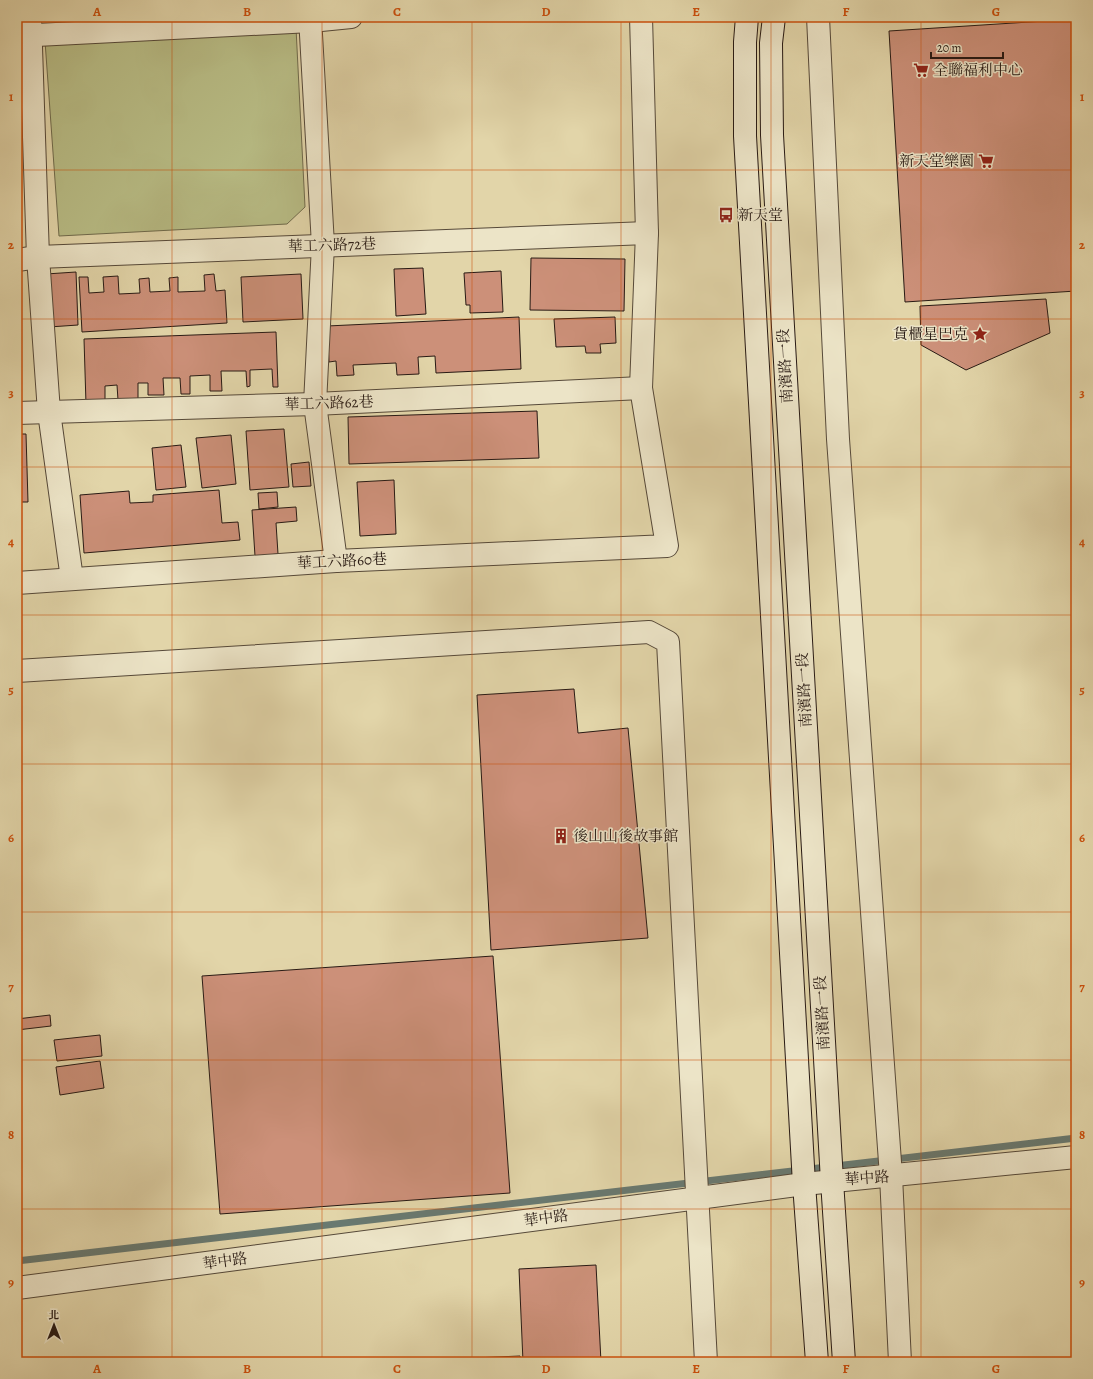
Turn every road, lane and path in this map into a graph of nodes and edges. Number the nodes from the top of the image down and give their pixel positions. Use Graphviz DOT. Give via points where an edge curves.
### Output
graph roads {
  1 [pos="351,17"];
  2 [pos="641,17"];
  3 [pos="747,17"];
  4 [pos="774,17"];
  5 [pos="818,17"];
  6 [pos="310,19"];
  7 [pos="26,29"];
  8 [pos="646,232"];
  9 [pos="323,245"];
  10 [pos="38,257"];
  11 [pos="17,260"];
  12 [pos="641,388"];
  13 [pos="315,404"];
  14 [pos="17,412"];
  15 [pos="49,412"];
  16 [pos="336,561"];
  17 [pos="72,579"];
  18 [pos="17,583"];
  19 [pos="17,671"];
  20 [pos="1076,1157"];
  21 [pos="891,1176"];
  22 [pos="832,1181"];
  23 [pos="804,1184"];
  24 [pos="697,1198"];
  25 [pos="17,1288"];
  26 [pos="706,1362"];
  27 [pos="817,1362"];
  28 [pos="844,1362"];
  29 [pos="900,1362"];
  1 -- 6 [label="street"];
  2 -- 8 [label="street"];
  3 -- 23 [label="street, 南濱路一段" via="745,136"];
  4 -- 22 [label="street, 南濱路一段" via="771,43 772,135"];
  5 -- 21 [label="street" via="838,439"];
  6 -- 7 [label="street"];
  6 -- 9 [label="street"];
  7 -- 10 [label="street"];
  8 -- 9 [label="street, 華工六路72巷"];
  8 -- 12 [label="street"];
  9 -- 10 [label="street, 華工六路72巷"];
  9 -- 13 [label="street"];
  10 -- 11 [label="street, 華工六路72巷"];
  10 -- 15 [label="street"];
  12 -- 13 [label="street, 華工六路62巷"];
  12 -- 16 [label="street, 華工六路60巷" via="667,546"];
  13 -- 15 [label="street, 華工六路62巷"];
  13 -- 16 [label="street"];
  14 -- 15 [label="street, 華工六路62巷"];
  15 -- 17 [label="street"];
  16 -- 17 [label="street, 華工六路60巷"];
  17 -- 18 [label="street, 華工六路60巷"];
  19 -- 24 [label="street" via="649,632 668,642"];
  20 -- 21 [label="street, 華中路"];
  21 -- 22 [label="street, 華中路"];
  21 -- 29 [label="street"];
  22 -- 23 [label="street, 華中路"];
  22 -- 28 [label="street, 南濱路一段"];
  23 -- 24 [label="street, 華中路"];
  23 -- 27 [label="street, 南濱路一段"];
  24 -- 25 [label="street, 華中路"];
  24 -- 26 [label="street"];
}
